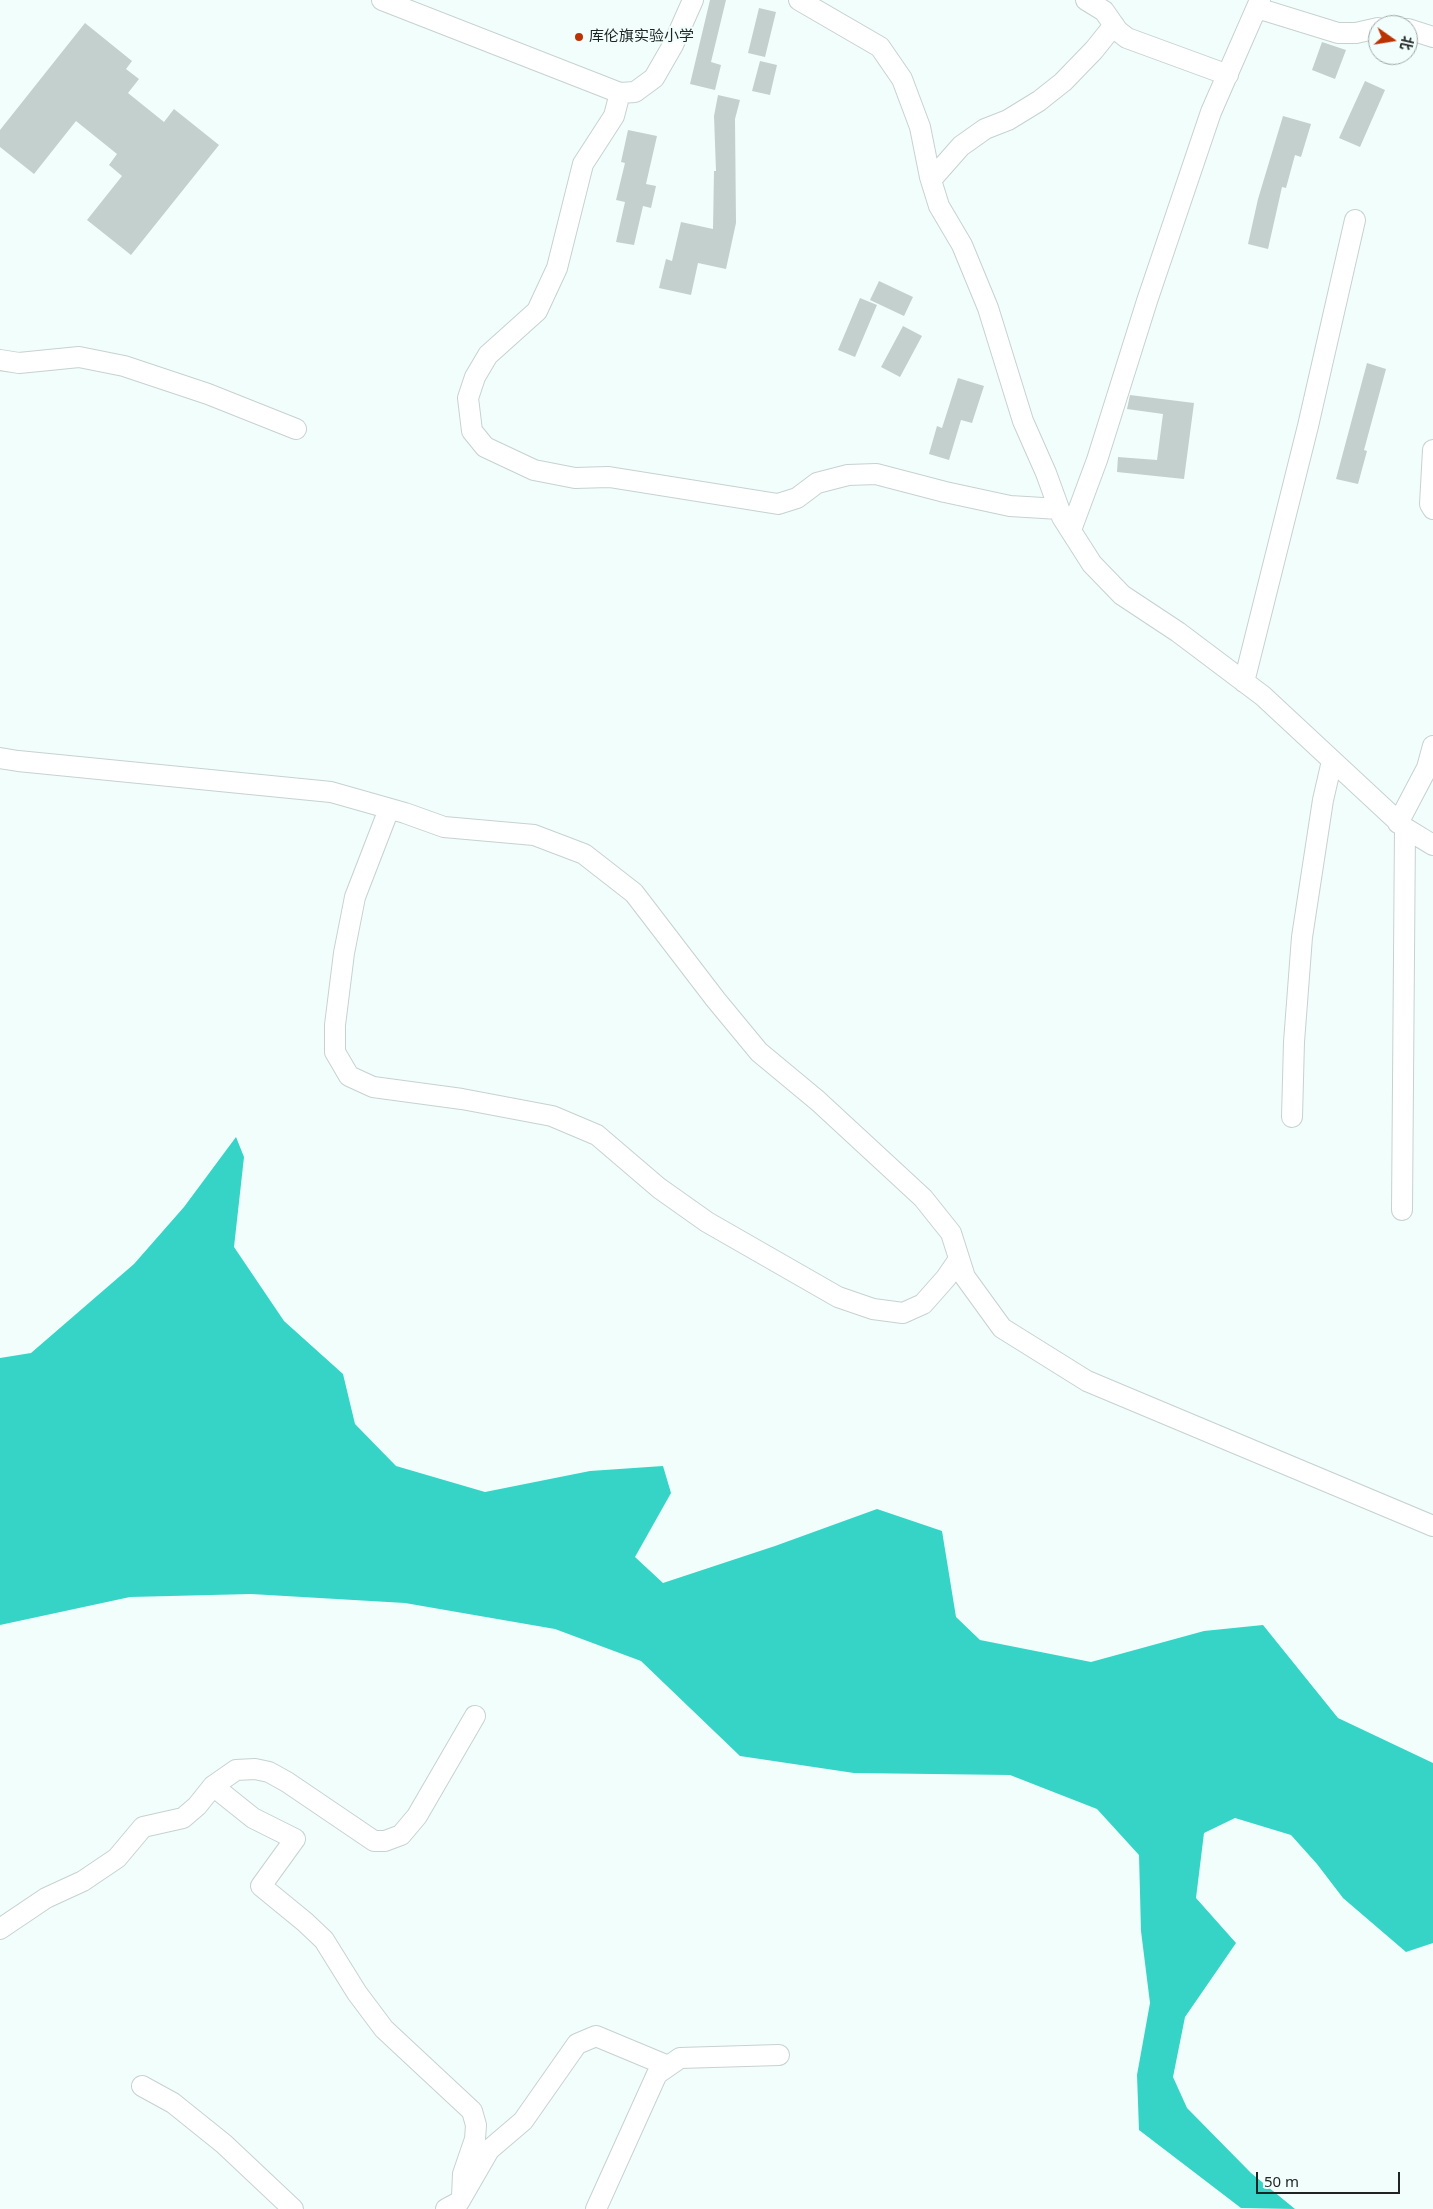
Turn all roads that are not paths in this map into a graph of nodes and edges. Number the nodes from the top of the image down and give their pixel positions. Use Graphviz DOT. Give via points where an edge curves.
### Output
graph roads {
  1 [pos="382,0"];
  2 [pos="693,0"];
  3 [pos="799,0"];
  4 [pos="1086,0"];
  5 [pos="1259,4"];
  6 [pos="1114,25"];
  7 [pos="1368,30"];
  8 [pos="1418,32"];
  9 [pos="1433,37"];
  10 [pos="1228,75"];
  11 [pos="620,93"];
  12 [pos="931,180"];
  13 [pos="1355,220"];
  14 [pos="0,360"];
  15 [pos="296,429"];
  16 [pos="1433,450"];
  17 [pos="1060,509"];
  18 [pos="1433,509"];
  19 [pos="1071,530"];
  20 [pos="1244,682"];
  21 [pos="1433,746"];
  22 [pos="0,758"];
  23 [pos="1332,761"];
  24 [pos="389,809"];
  25 [pos="1402,826"];
  26 [pos="1433,845"];
  27 [pos="1292,1116"];
  28 [pos="1402,1210"];
  29 [pos="959,1259"];
  30 [pos="1433,1526"];
  31 [pos="475,1716"];
  32 [pos="213,1786"];
  33 [pos="0,1929"];
  34 [pos="779,2055"];
  35 [pos="668,2066"];
  36 [pos="142,2086"];
  37 [pos="462,2196"];
  38 [pos="293,2209"];
  39 [pos="446,2209"];
  40 [pos="596,2209"];
  1 -- 11 [label="street"];
  2 -- 11 [label="street" via="654,78 635,92"];
  3 -- 12 [label="street" via="880,47 902,79 920,128"];
  4 -- 6 [label="street" via="1104,10"];
  5 -- 7 [label="street" via="1338,32"];
  5 -- 10 [label="street"];
  6 -- 10 [label="street" via="1127,38"];
  6 -- 12 [label="street" via="1063,82 1039,101 960,146"];
  8 -- 9 [label="street"];
  10 -- 19 [label="street" via="1211,112"];
  11 -- 17 [label="street" via="614,116 583,164 557,268 537,311 488,355 475,377 468,398 472,431 485,447 534,470 575,478 609,477 778,504 797,498 817,483 848,475 876,474 1010,506"];
  12 -- 17 [label="street" via="939,206 962,245 988,308 1023,422"];
  13 -- 20 [label="street"];
  14 -- 15 [label="street" via="19,363 79,357 124,366 208,394"];
  16 -- 18 [label="street" via="1430,504"];
  17 -- 19 [label="street"];
  19 -- 20 [label="street" via="1092,564 1122,595"];
  20 -- 23 [label="street"];
  21 -- 25 [label="street"];
  22 -- 24 [label="street" via="331,792"];
  23 -- 25 [label="street"];
  23 -- 27 [label="street" via="1302,937"];
  24 -- 29 [label="street" via="444,827 534,834 584,854 634,893 759,1052 818,1101 923,1198 951,1233"];
  24 -- 29 [label="street" via="354,897 344,953 335,1052 349,1076 373,1087 552,1116 597,1135 659,1188 707,1222 838,1297 873,1309 903,1313 923,1304"];
  25 -- 26 [label="street"];
  25 -- 28 [label="street"];
  29 -- 30 [label="street" via="965,1277 1002,1328 1087,1381"];
  31 -- 32 [label="street" via="417,1816 401,1835 385,1842 374,1841 269,1772 236,1770"];
  32 -- 33 [label="street" via="183,1818 142,1827 117,1858 83,1881 46,1898"];
  32 -- 37 [label="street" via="253,1818 295,1839 261,1886 324,1940 384,2029 472,2111 475,2139 463,2174"];
  34 -- 35 [label="street" via="680,2058"];
  35 -- 37 [label="street" via="596,2036 577,2044 523,2121 489,2150"];
  35 -- 40 [label="street" via="657,2074"];
  36 -- 38 [label="street" via="180,2109 224,2144"];
  37 -- 39 [label="street" via="459,2202"];
}
